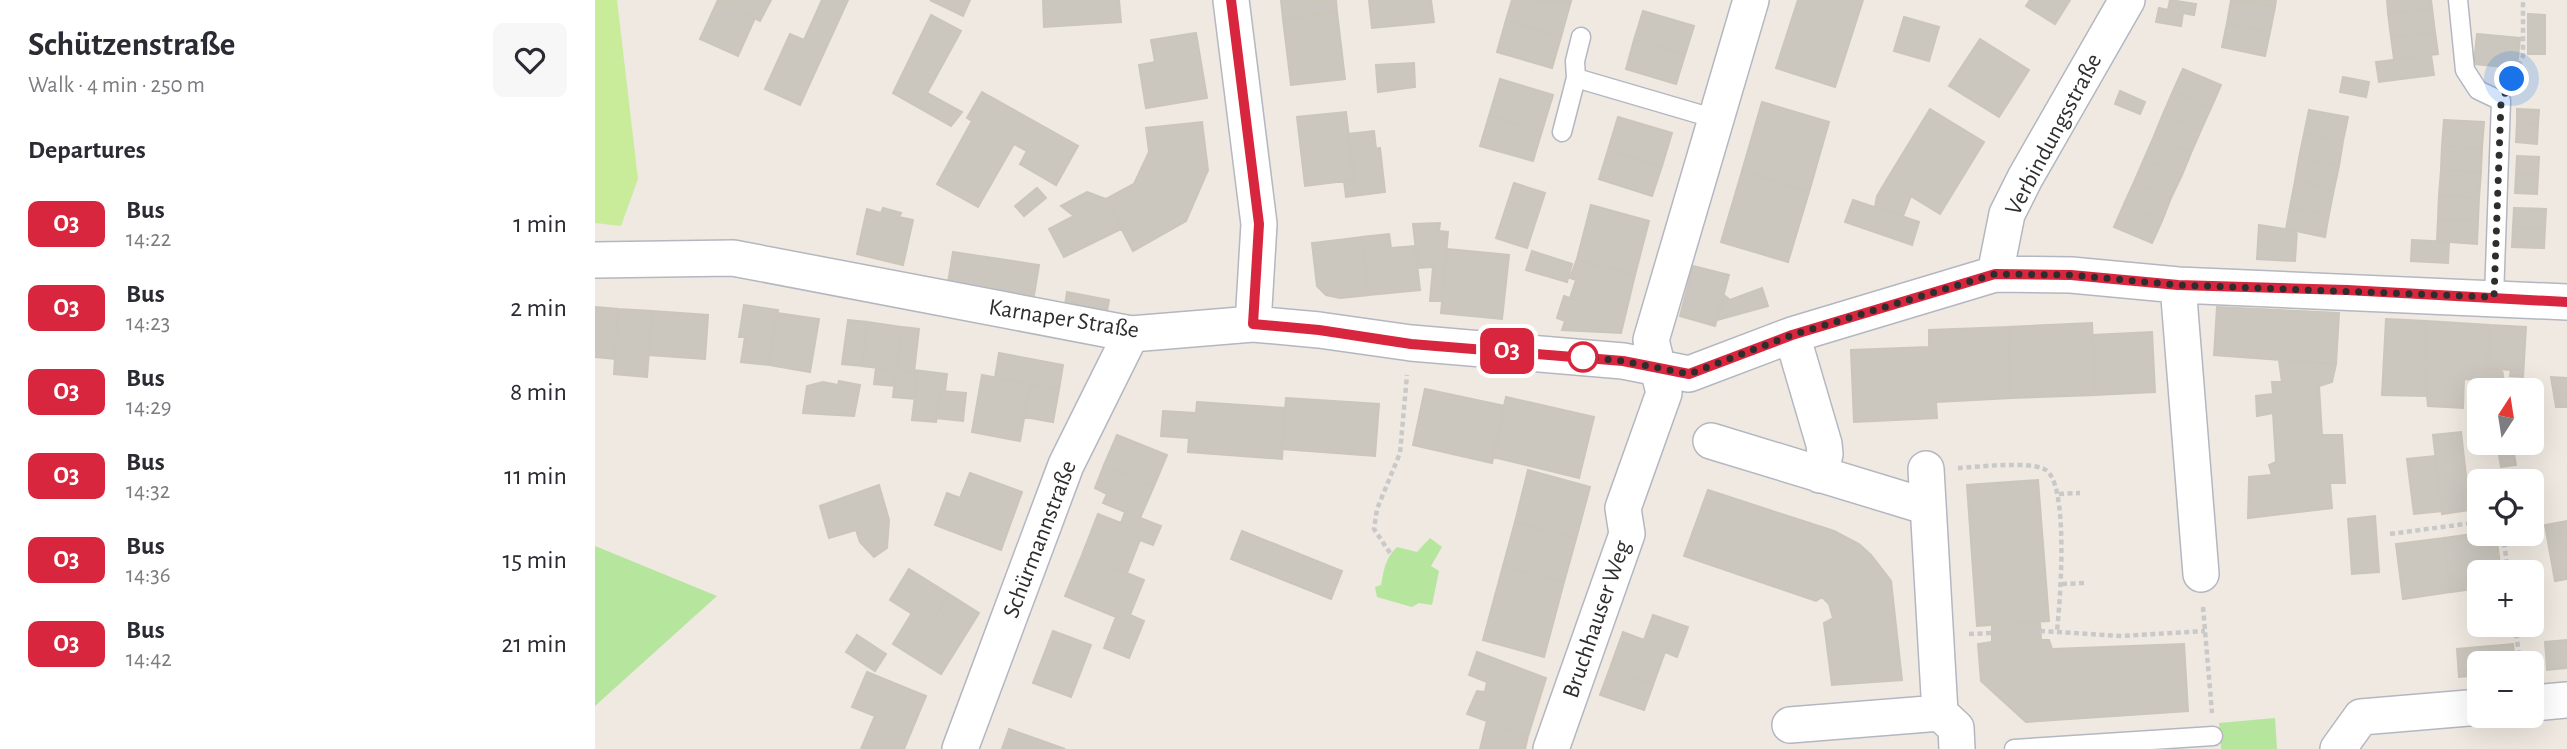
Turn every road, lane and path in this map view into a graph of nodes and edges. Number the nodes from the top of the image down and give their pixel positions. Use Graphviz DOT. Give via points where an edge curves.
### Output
graph roads {
  1 [pos="1231,0"];
  2 [pos="1751,0"];
  3 [pos="2127,0"];
  4 [pos="2458,0"];
  5 [pos="2523,0"];
  6 [pos="1581,37"];
  7 [pos="1576,78"];
  8 [pos="2501,102"];
  9 [pos="1717,119"];
  10 [pos="1562,132"];
  11 [pos="595,260"];
  12 [pos="1995,274"];
  13 [pos="2178,285"];
  14 [pos="2494,297"];
  15 [pos="2567,302"];
  16 [pos="1253,324"];
  17 [pos="1131,334"];
  18 [pos="1792,335"];
  19 [pos="1659,369"];
  20 [pos="1407,375"];
  21 [pos="1711,441"];
  22 [pos="1926,469"];
  23 [pos="1820,475"];
  24 [pos="2080,493"];
  25 [pos="2059,494"];
  26 [pos="1928,507"];
  27 [pos="2467,525"];
  28 [pos="2390,534"];
  29 [pos="1391,553"];
  30 [pos="2201,574"];
  31 [pos="2085,583"];
  32 [pos="2062,584"];
  33 [pos="2040,631"];
  34 [pos="2057,631"];
  35 [pos="2205,631"];
  36 [pos="2567,700"];
  37 [pos="2544,702"];
  38 [pos="2467,708"];
  39 [pos="1940,713"];
  40 [pos="1790,725"];
  41 [pos="2213,736"];
  42 [pos="960,749"];
  43 [pos="1551,749"];
  44 [pos="1957,749"];
  45 [pos="2014,749"];
  46 [pos="2338,749"];
  1 -- 16 [label="street" via="1259,224"];
  2 -- 9 [label="street, Bruchhauser Weg"];
  3 -- 12 [label="street, Verbindungsstraße" via="2007,214"];
  4 -- 8 [label="lane" via="2465,70 2479,90"];
  5 -- 8 [label="path" via="2523,56"];
  6 -- 7 [label="lane"];
  7 -- 9 [label="lane"];
  7 -- 10 [label="lane"];
  8 -- 14 [label="lane"];
  9 -- 19 [label="street, Bruchhauser Weg" via="1651,340"];
  11 -- 17 [label="street, Karnaper Straße" via="733,258"];
  12 -- 13 [label="street, Karnaper Straße" via="2071,275"];
  12 -- 18 [label="street, Karnaper Straße"];
  13 -- 14 [label="street, Karnaper Straße"];
  13 -- 30 [label="street"];
  14 -- 15 [label="street, Karnaper Straße"];
  16 -- 17 [label="street, Karnaper Straße"];
  16 -- 19 [label="street, Karnaper Straße" via="1411,344 1623,361"];
  17 -- 42 [label="street, Schürmannstraße" via="1066,465"];
  18 -- 19 [label="street, Karnaper Straße" via="1689,374"];
  18 -- 23 [label="street" via="1824,444"];
  19 -- 43 [label="street, Bruchhauser Weg" via="1664,393 1623,509 1627,534"];
  20 -- 29 [label="path" via="1400,453 1377,509 1374,529"];
  21 -- 23 [label="street"];
  22 -- 25 [label="path" via="2037,466 2054,477"];
  22 -- 26 [label="street"];
  23 -- 26 [label="street"];
  24 -- 25 [label="path"];
  25 -- 32 [label="path"];
  26 -- 39 [label="street"];
  27 -- 28 [label="path"];
  30 -- 35 [label="path"];
  31 -- 32 [label="path"];
  32 -- 34 [label="path"];
  33 -- 34 [label="path"];
  34 -- 35 [label="path" via="2122,636"];
  35 -- 41 [label="path"];
  36 -- 37 [label="street"];
  38 -- 46 [label="street" via="2361,717"];
  39 -- 40 [label="street"];
  39 -- 44 [label="street" via="1956,728"];
  41 -- 45 [label="lane"];
}
